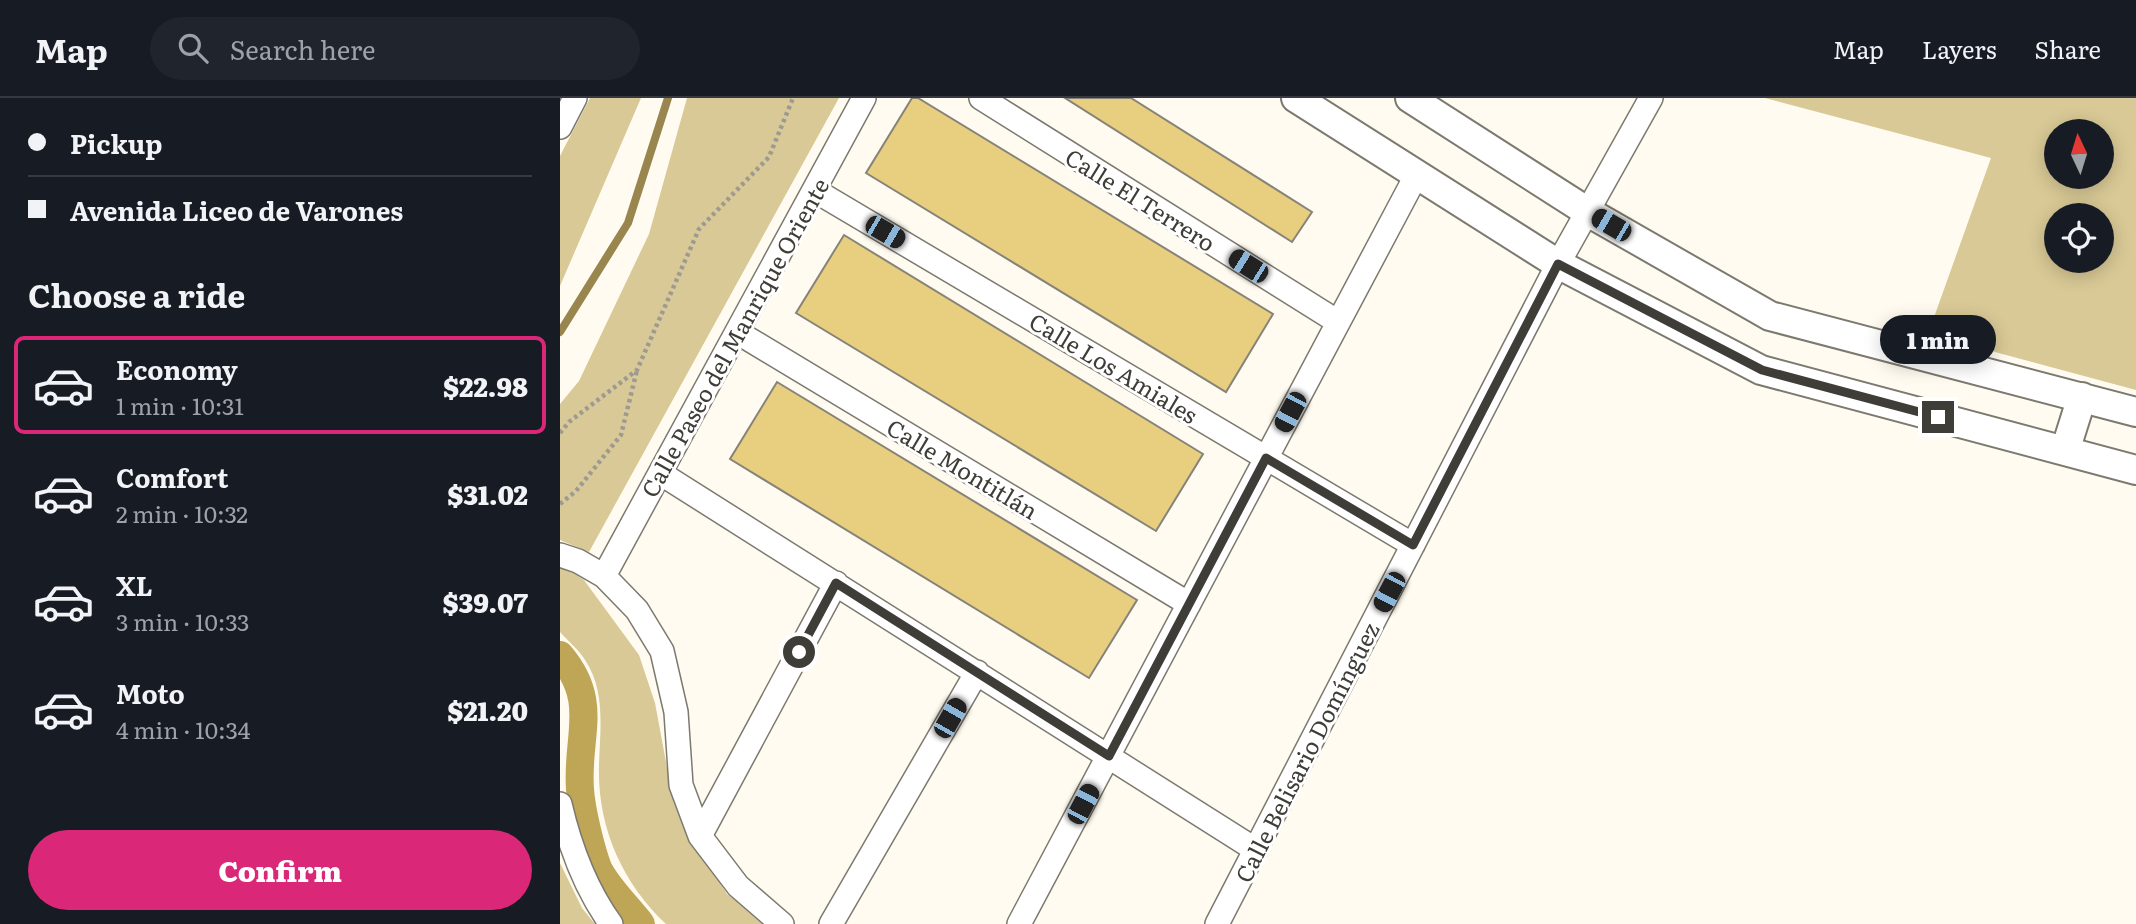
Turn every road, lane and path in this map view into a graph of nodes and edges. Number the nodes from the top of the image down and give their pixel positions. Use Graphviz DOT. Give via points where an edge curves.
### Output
graph roads {
  1 [pos="575,98"];
  2 [pos="793,98"];
  3 [pos="864,98"];
  4 [pos="981,98"];
  5 [pos="1296,98"];
  6 [pos="1409,98"];
  7 [pos="1651,98"];
  8 [pos="560,128"];
  9 [pos="1416,174"];
  10 [pos="814,190"];
  11 [pos="1588,212"];
  12 [pos="1558,264"];
  13 [pos="1338,322"];
  14 [pos="737,332"];
  15 [pos="637,370"];
  16 [pos="2082,397"];
  17 [pos="2136,412"];
  18 [pos="560,433"];
  19 [pos="2065,451"];
  20 [pos="1266,458"];
  21 [pos="2136,470"];
  22 [pos="660,473"];
  23 [pos="560,504"];
  24 [pos="1413,545"];
  25 [pos="560,555"];
  26 [pos="604,576"];
  27 [pos="836,583"];
  28 [pos="1189,604"];
  29 [pos="976,672"];
  30 [pos="1109,756"];
  31 [pos="560,804"];
  32 [pos="700,836"];
  33 [pos="1256,850"];
  34 [pos="611,924"];
  35 [pos="782,924"];
  36 [pos="831,924"];
  37 [pos="1019,924"];
  38 [pos="1217,924"];
  1 -- 8 [label="street"];
  2 -- 15 [label="path" via="769,157 699,229"];
  3 -- 10 [label="street, Calle Paseo del Manrique Oriente"];
  4 -- 13 [label="street, Calle El Terrero"];
  5 -- 9 [label="street"];
  6 -- 11 [label="street"];
  7 -- 11 [label="street, Calle Belisario Domínguez"];
  9 -- 12 [label="street"];
  9 -- 13 [label="street"];
  10 -- 14 [label="street, Calle Paseo del Manrique Oriente"];
  10 -- 20 [label="street, Calle Los Amiales"];
  11 -- 12 [label="street, Calle Belisario Domínguez"];
  11 -- 16 [label="street" via="1770,316"];
  12 -- 19 [label="street" via="1762,370"];
  12 -- 24 [label="street, Calle Belisario Domínguez"];
  13 -- 20 [label="street"];
  14 -- 22 [label="street, Calle Paseo del Manrique Oriente"];
  14 -- 28 [label="street, Calle Montitlán"];
  15 -- 18 [label="path"];
  15 -- 23 [label="path" via="621,435"];
  16 -- 17 [label="street"];
  16 -- 19 [label="street"];
  19 -- 21 [label="street"];
  20 -- 24 [label="street, Calle Los Amiales"];
  20 -- 28 [label="street"];
  22 -- 26 [label="street, Calle Paseo del Manrique Oriente"];
  22 -- 27 [label="street"];
  24 -- 33 [label="street, Calle Belisario Domínguez"];
  25 -- 26 [label="street"];
  26 -- 32 [label="street" via="637,610 662,651 676,712 681,785"];
  27 -- 29 [label="street"];
  27 -- 32 [label="street"];
  28 -- 30 [label="street"];
  29 -- 30 [label="street"];
  29 -- 36 [label="street"];
  30 -- 33 [label="street"];
  30 -- 37 [label="street"];
  31 -- 34 [label="street" via="571,847"];
  32 -- 35 [label="street" via="738,886"];
  33 -- 38 [label="street, Calle Belisario Domínguez"];
}
